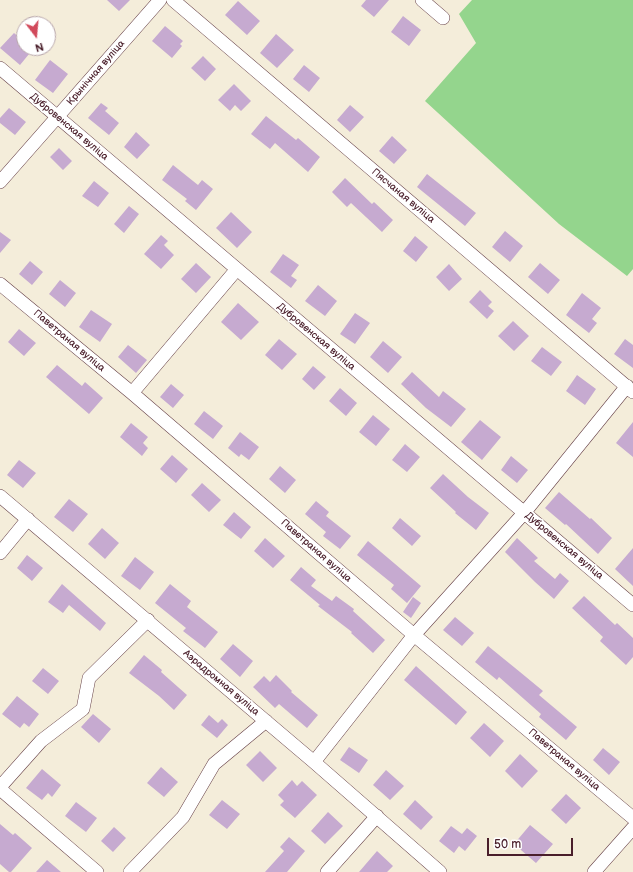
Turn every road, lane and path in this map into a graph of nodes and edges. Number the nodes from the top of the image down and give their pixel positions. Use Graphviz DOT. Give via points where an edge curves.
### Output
graph roads {
  1 [pos="160,0"];
  2 [pos="173,0"];
  3 [pos="422,0"];
  4 [pos="443,18"];
  5 [pos="0,68"];
  6 [pos="57,118"];
  7 [pos="0,182"];
  8 [pos="237,269"];
  9 [pos="0,284"];
  10 [pos="630,389"];
  11 [pos="132,393"];
  12 [pos="0,496"];
  13 [pos="524,513"];
  14 [pos="28,519"];
  15 [pos="0,553"];
  16 [pos="633,605"];
  17 [pos="148,620"];
  18 [pos="414,635"];
  19 [pos="266,720"];
  20 [pos="314,762"];
  21 [pos="0,788"];
  22 [pos="376,816"];
  23 [pos="633,818"];
  24 [pos="633,828"];
  25 [pos="97,872"];
  26 [pos="130,872"];
  27 [pos="327,872"];
  28 [pos="440,872"];
  29 [pos="594,872"];
  1 -- 6 [label="street, Крынічная вуліца"];
  2 -- 10 [label="street, Пясчаная вуліца"];
  3 -- 4 [label="street"];
  5 -- 6 [label="street, Дубровенская вуліца"];
  6 -- 7 [label="street, Крынічная вуліца"];
  6 -- 8 [label="street, Дубровенская вуліца"];
  8 -- 11 [label="street"];
  8 -- 13 [label="street, Дубровенская вуліца"];
  9 -- 11 [label="street, Паветраная вуліца"];
  10 -- 13 [label="street"];
  11 -- 18 [label="street, Паветраная вуліца"];
  12 -- 14 [label="street, Аэрадромная вуліца"];
  13 -- 16 [label="street, Дубровенская вуліца"];
  13 -- 18 [label="street"];
  14 -- 15 [label="street"];
  14 -- 17 [label="street, Аэрадромная вуліца"];
  17 -- 19 [label="street, Аэрадромная вуліца"];
  17 -- 21 [label="street" via="89,678 83,709 41,741"];
  18 -- 20 [label="street"];
  18 -- 23 [label="street, Паветраная вуліца"];
  19 -- 20 [label="street, Аэрадромная вуліца"];
  19 -- 26 [label="street" via="214,764 183,816"];
  20 -- 22 [label="street, Аэрадромная вуліца"];
  21 -- 25 [label="street"];
  22 -- 27 [label="street"];
  22 -- 28 [label="street, Аэрадромная вуліца"];
  24 -- 29 [label="street"];
}
